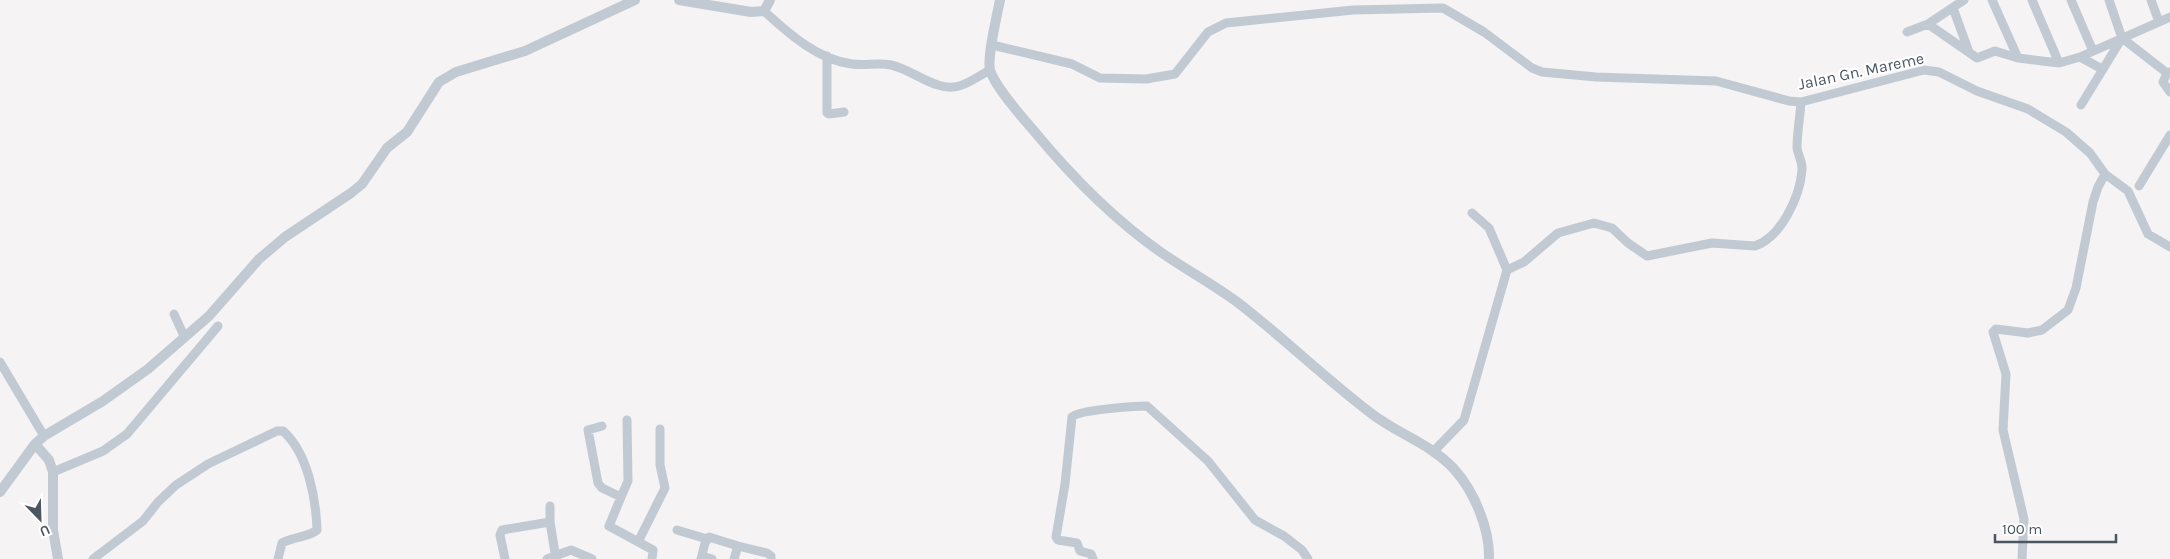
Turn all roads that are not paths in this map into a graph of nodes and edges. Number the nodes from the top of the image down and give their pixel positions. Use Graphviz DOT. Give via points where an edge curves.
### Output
graph roads {
  1 [pos="635,0"];
  2 [pos="679,0"];
  3 [pos="770,0"];
  4 [pos="1000,0"];
  5 [pos="1964,0"];
  6 [pos="1992,0"];
  7 [pos="2032,0"];
  8 [pos="2071,0"];
  9 [pos="2109,0"];
  10 [pos="2151,0"];
  11 [pos="1953,8"];
  12 [pos="764,11"];
  13 [pos="2170,17"];
  14 [pos="2159,22"];
  15 [pos="1928,24"];
  16 [pos="1907,32"];
  17 [pos="2122,38"];
  18 [pos="992,45"];
  19 [pos="2093,51"];
  20 [pos="1969,52"];
  21 [pos="827,56"];
  22 [pos="2080,57"];
  23 [pos="2018,58"];
  24 [pos="2059,63"];
  25 [pos="2102,69"];
  26 [pos="990,70"];
  27 [pos="2169,72"];
  28 [pos="2170,92"];
  29 [pos="1801,102"];
  30 [pos="2081,105"];
  31 [pos="844,112"];
  32 [pos="2170,135"];
  33 [pos="2105,174"];
  34 [pos="2139,186"];
  35 [pos="1472,214"];
  36 [pos="2170,248"];
  37 [pos="1508,270"];
  38 [pos="174,314"];
  39 [pos="218,326"];
  40 [pos="184,336"];
  41 [pos="0,362"];
  42 [pos="627,420"];
  43 [pos="602,426"];
  44 [pos="660,429"];
  45 [pos="44,436"];
  46 [pos="36,444"];
  47 [pos="1434,451"];
  48 [pos="54,472"];
  49 [pos="0,492"];
  50 [pos="621,497"];
  51 [pos="550,506"];
  52 [pos="550,522"];
  53 [pos="678,530"];
  54 [pos="707,539"];
  55 [pos="638,542"];
  56 [pos="738,546"];
  57 [pos="553,558"];
  58 [pos="701,558"];
  59 [pos="58,559"];
  60 [pos="93,559"];
  61 [pos="278,559"];
  62 [pos="505,559"];
  63 [pos="592,559"];
  64 [pos="652,559"];
  65 [pos="712,559"];
  66 [pos="734,559"];
  67 [pos="771,559"];
  68 [pos="1093,559"];
  69 [pos="1308,559"];
  70 [pos="1489,559"];
  71 [pos="2022,559"];
  1 -- 40 [label="street" via="525,51 456,72 439,82 407,132 387,148 362,184 259,259 209,316"];
  2 -- 12 [label="street" via="751,12"];
  3 -- 12 [label="street"];
  4 -- 18 [label="street"];
  5 -- 11 [label="street"];
  6 -- 23 [label="street"];
  7 -- 24 [label="street"];
  8 -- 19 [label="street"];
  9 -- 17 [label="street"];
  10 -- 14 [label="street"];
  11 -- 15 [label="street"];
  11 -- 20 [label="street"];
  12 -- 21 [label="street" via="791,35"];
  13 -- 14 [label="street"];
  14 -- 17 [label="street"];
  15 -- 16 [label="street"];
  15 -- 20 [label="street"];
  17 -- 19 [label="street"];
  17 -- 25 [label="street"];
  17 -- 27 [label="street"];
  18 -- 26 [label="street"];
  18 -- 29 [label="street, Jalan Gn. Mareme" via="1072,64 1100,78 1146,79 1175,74 1208,32 1226,23 1353,10 1436,7 1457,14 1537,71 1716,81"];
  19 -- 22 [label="street"];
  20 -- 23 [label="street" via="1976,58 1992,51"];
  21 -- 26 [label="street" via="850,64 892,65 947,87 964,84"];
  21 -- 31 [label="street" via="827,113"];
  22 -- 24 [label="street"];
  22 -- 25 [label="street"];
  23 -- 24 [label="street"];
  25 -- 30 [label="street"];
  26 -- 47 [label="street" via="1013,105 1059,162 1111,214 1162,253 1241,305 1374,416"];
  27 -- 28 [label="street" via="2163,82"];
  29 -- 33 [label="street, Jalan Gn. Mareme" via="1931,70 2028,109 2054,123 2090,153"];
  29 -- 37 [label="street" via="1797,146 1802,172 1796,195 1774,234 1761,244 1712,243 1647,256 1612,228 1594,222 1558,233 1524,262"];
  32 -- 34 [label="street"];
  33 -- 36 [label="street, Jalan Gn. Mareme" via="2131,195 2148,234"];
  33 -- 71 [label="street" via="2093,202 2076,288 2068,310 2042,330 2028,333 1996,329 1992,332 2006,374 2003,430 2024,519"];
  35 -- 37 [label="street" via="1489,228"];
  37 -- 47 [label="street" via="1464,420"];
  38 -- 40 [label="street"];
  39 -- 48 [label="street" via="126,434 103,451"];
  40 -- 45 [label="street" via="148,369 103,401"];
  41 -- 45 [label="street"];
  42 -- 50 [label="street" via="628,481"];
  43 -- 50 [label="street" via="588,430 598,483"];
  44 -- 55 [label="street" via="664,488"];
  45 -- 46 [label="street"];
  46 -- 48 [label="street"];
  46 -- 49 [label="street"];
  47 -- 70 [label="street" via="1461,477 1474,501 1486,532"];
  48 -- 59 [label="street" via="52,530"];
  50 -- 55 [label="street" via="609,526"];
  51 -- 52 [label="street"];
  52 -- 57 [label="street"];
  52 -- 62 [label="street" via="502,530 500,536"];
  53 -- 54 [label="street"];
  54 -- 56 [label="street"];
  54 -- 58 [label="street"];
  55 -- 64 [label="street" via="654,551"];
  56 -- 66 [label="street"];
  56 -- 67 [label="street" via="767,553"];
  57 -- 63 [label="street" via="571,550"];
  58 -- 65 [label="street"];
  60 -- 61 [label="street" via="143,522 176,485 208,464 282,431 300,456 310,480 317,530 282,543"];
  68 -- 69 [label="street" via="1091,554 1081,552 1077,543 1056,538 1072,418 1095,410 1147,406 1208,461 1255,520 1284,536"];
}
